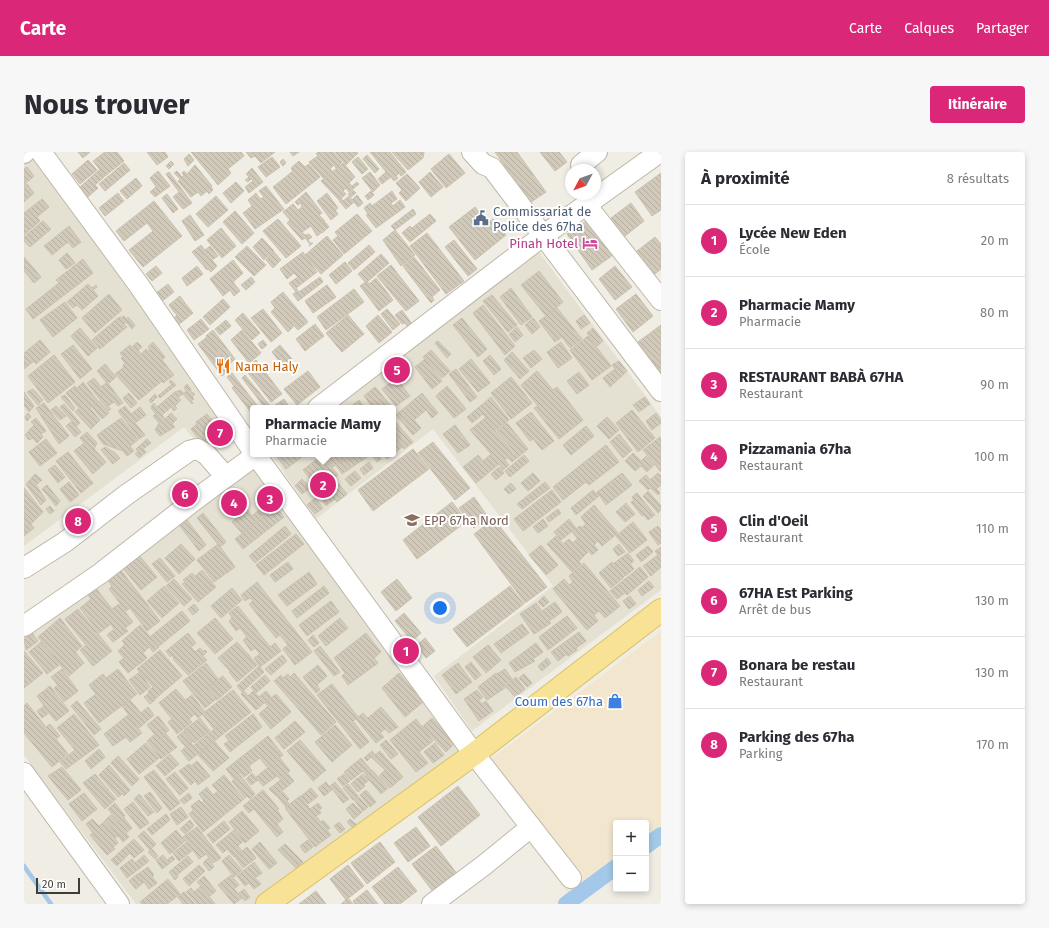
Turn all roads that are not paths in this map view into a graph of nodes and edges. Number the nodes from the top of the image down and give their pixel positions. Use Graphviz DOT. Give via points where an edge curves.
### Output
graph roads {
  1 [pos="41,152"];
  2 [pos="472,152"];
  3 [pos="597,152"];
  4 [pos="660,154"];
  5 [pos="581,164"];
  6 [pos="587,206"];
  7 [pos="544,235"];
  8 [pos="661,300"];
  9 [pos="661,391"];
  10 [pos="322,405"];
  11 [pos="250,446"];
  12 [pos="250,457"];
  13 [pos="258,457"];
  14 [pos="226,477"];
  15 [pos="24,568"];
  16 [pos="661,610"];
  17 [pos="24,626"];
  18 [pos="474,754"];
  19 [pos="24,773"];
  20 [pos="531,827"];
  21 [pos="571,878"];
  22 [pos="119,904"];
  23 [pos="267,904"];
  24 [pos="432,904"];
  1 -- 11 [label="street" via="138,284"];
  2 -- 7 [label="street" via="483,164 492,168"];
  3 -- 5 [label="street"];
  4 -- 6 [label="street"];
  6 -- 7 [label="street"];
  6 -- 8 [label="street"];
  7 -- 9 [label="street"];
  7 -- 10 [label="street"];
  12 -- 14 [label="street"];
  13 -- 18 [label="street"];
  14 -- 15 [label="street" via="206,454 197,449 190,451 126,495 65,542"];
  14 -- 17 [label="street" via="101,573"];
  16 -- 18 [label="main road"];
  18 -- 20 [label="street"];
  18 -- 23 [label="main road"];
  19 -- 22 [label="street"];
  20 -- 21 [label="street"];
  20 -- 24 [label="street"];
}
